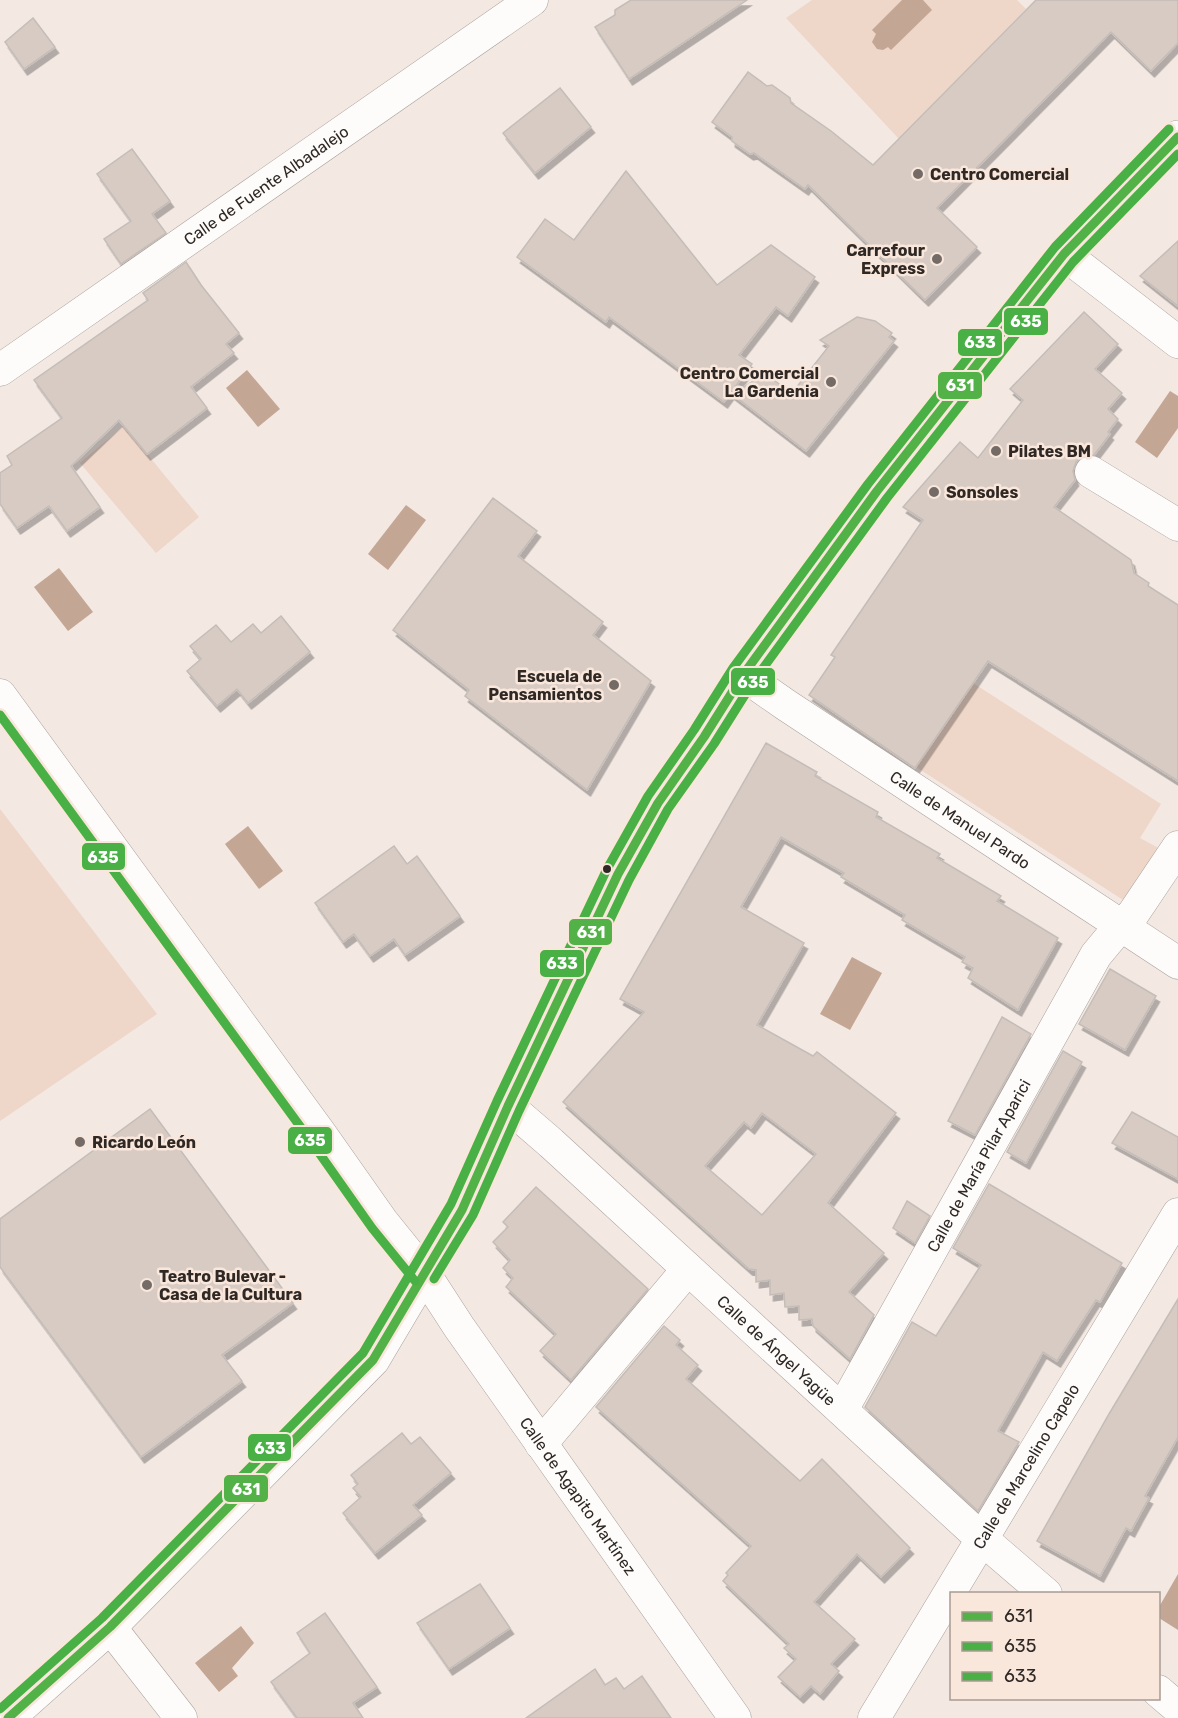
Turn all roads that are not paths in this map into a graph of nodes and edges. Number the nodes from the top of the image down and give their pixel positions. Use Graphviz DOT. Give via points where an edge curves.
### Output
graph roads {
  1 [pos="532,0"];
  2 [pos="1178,137"];
  3 [pos="1064,254"];
  4 [pos="1178,342"];
  5 [pos="0,370"];
  6 [pos="1091,472"];
  7 [pos="1178,525"];
  8 [pos="743,675"];
  9 [pos="0,695"];
  10 [pos="1178,847"];
  11 [pos="1121,925"];
  12 [pos="1178,963"];
  13 [pos="508,1106"];
  14 [pos="1178,1215"];
  15 [pos="688,1269"];
  16 [pos="424,1274"];
  17 [pos="842,1410"];
  18 [pos="541,1444"];
  19 [pos="982,1539"];
  20 [pos="950,1592"];
  21 [pos="950,1592"];
  22 [pos="1045,1592"];
  23 [pos="110,1627"];
  24 [pos="1160,1693"];
  25 [pos="1178,1708"];
  26 [pos="8,1718"];
  27 [pos="181,1718"];
  28 [pos="735,1718"];
  29 [pos="874,1718"];
  1 -- 5 [label="street, Calle de Fuente Albadalejo"];
  2 -- 3 [label="main road"];
  3 -- 4 [label="street"];
  3 -- 8 [label="main road" via="877,491"];
  6 -- 7 [label="street"];
  8 -- 11 [label="street, Calle de Manuel Pardo"];
  8 -- 13 [label="main road" via="658,802 618,874"];
  9 -- 16 [label="street, Calle de Agapito Martínez"];
  10 -- 11 [label="street, Calle de María Pilar Aparici" via="1133,914"];
  11 -- 12 [label="street, Calle de Manuel Pardo"];
  11 -- 17 [label="street, Calle de María Pilar Aparici" via="1096,955"];
  13 -- 15 [label="street, Calle de Ángel Yagüe"];
  13 -- 16 [label="main road" via="462,1210"];
  14 -- 19 [label="street, Calle de Marcelino Capelo"];
  15 -- 17 [label="street, Calle de Ángel Yagüe"];
  15 -- 18 [label="street"];
  16 -- 18 [label="street, Calle de Agapito Martínez"];
  16 -- 23 [label="main road" via="373,1360"];
  17 -- 19 [label="street, Calle de Ángel Yagüe"];
  18 -- 28 [label="street, Calle de Agapito Martínez"];
  19 -- 21 [label="street, Calle de Marcelino Capelo"];
  19 -- 22 [label="street, Calle de Ángel Yagüe"];
  20 -- 29 [label="street, Calle de Marcelino Capelo"];
  23 -- 26 [label="main road"];
  23 -- 27 [label="street"];
  24 -- 25 [label="street"];
}
